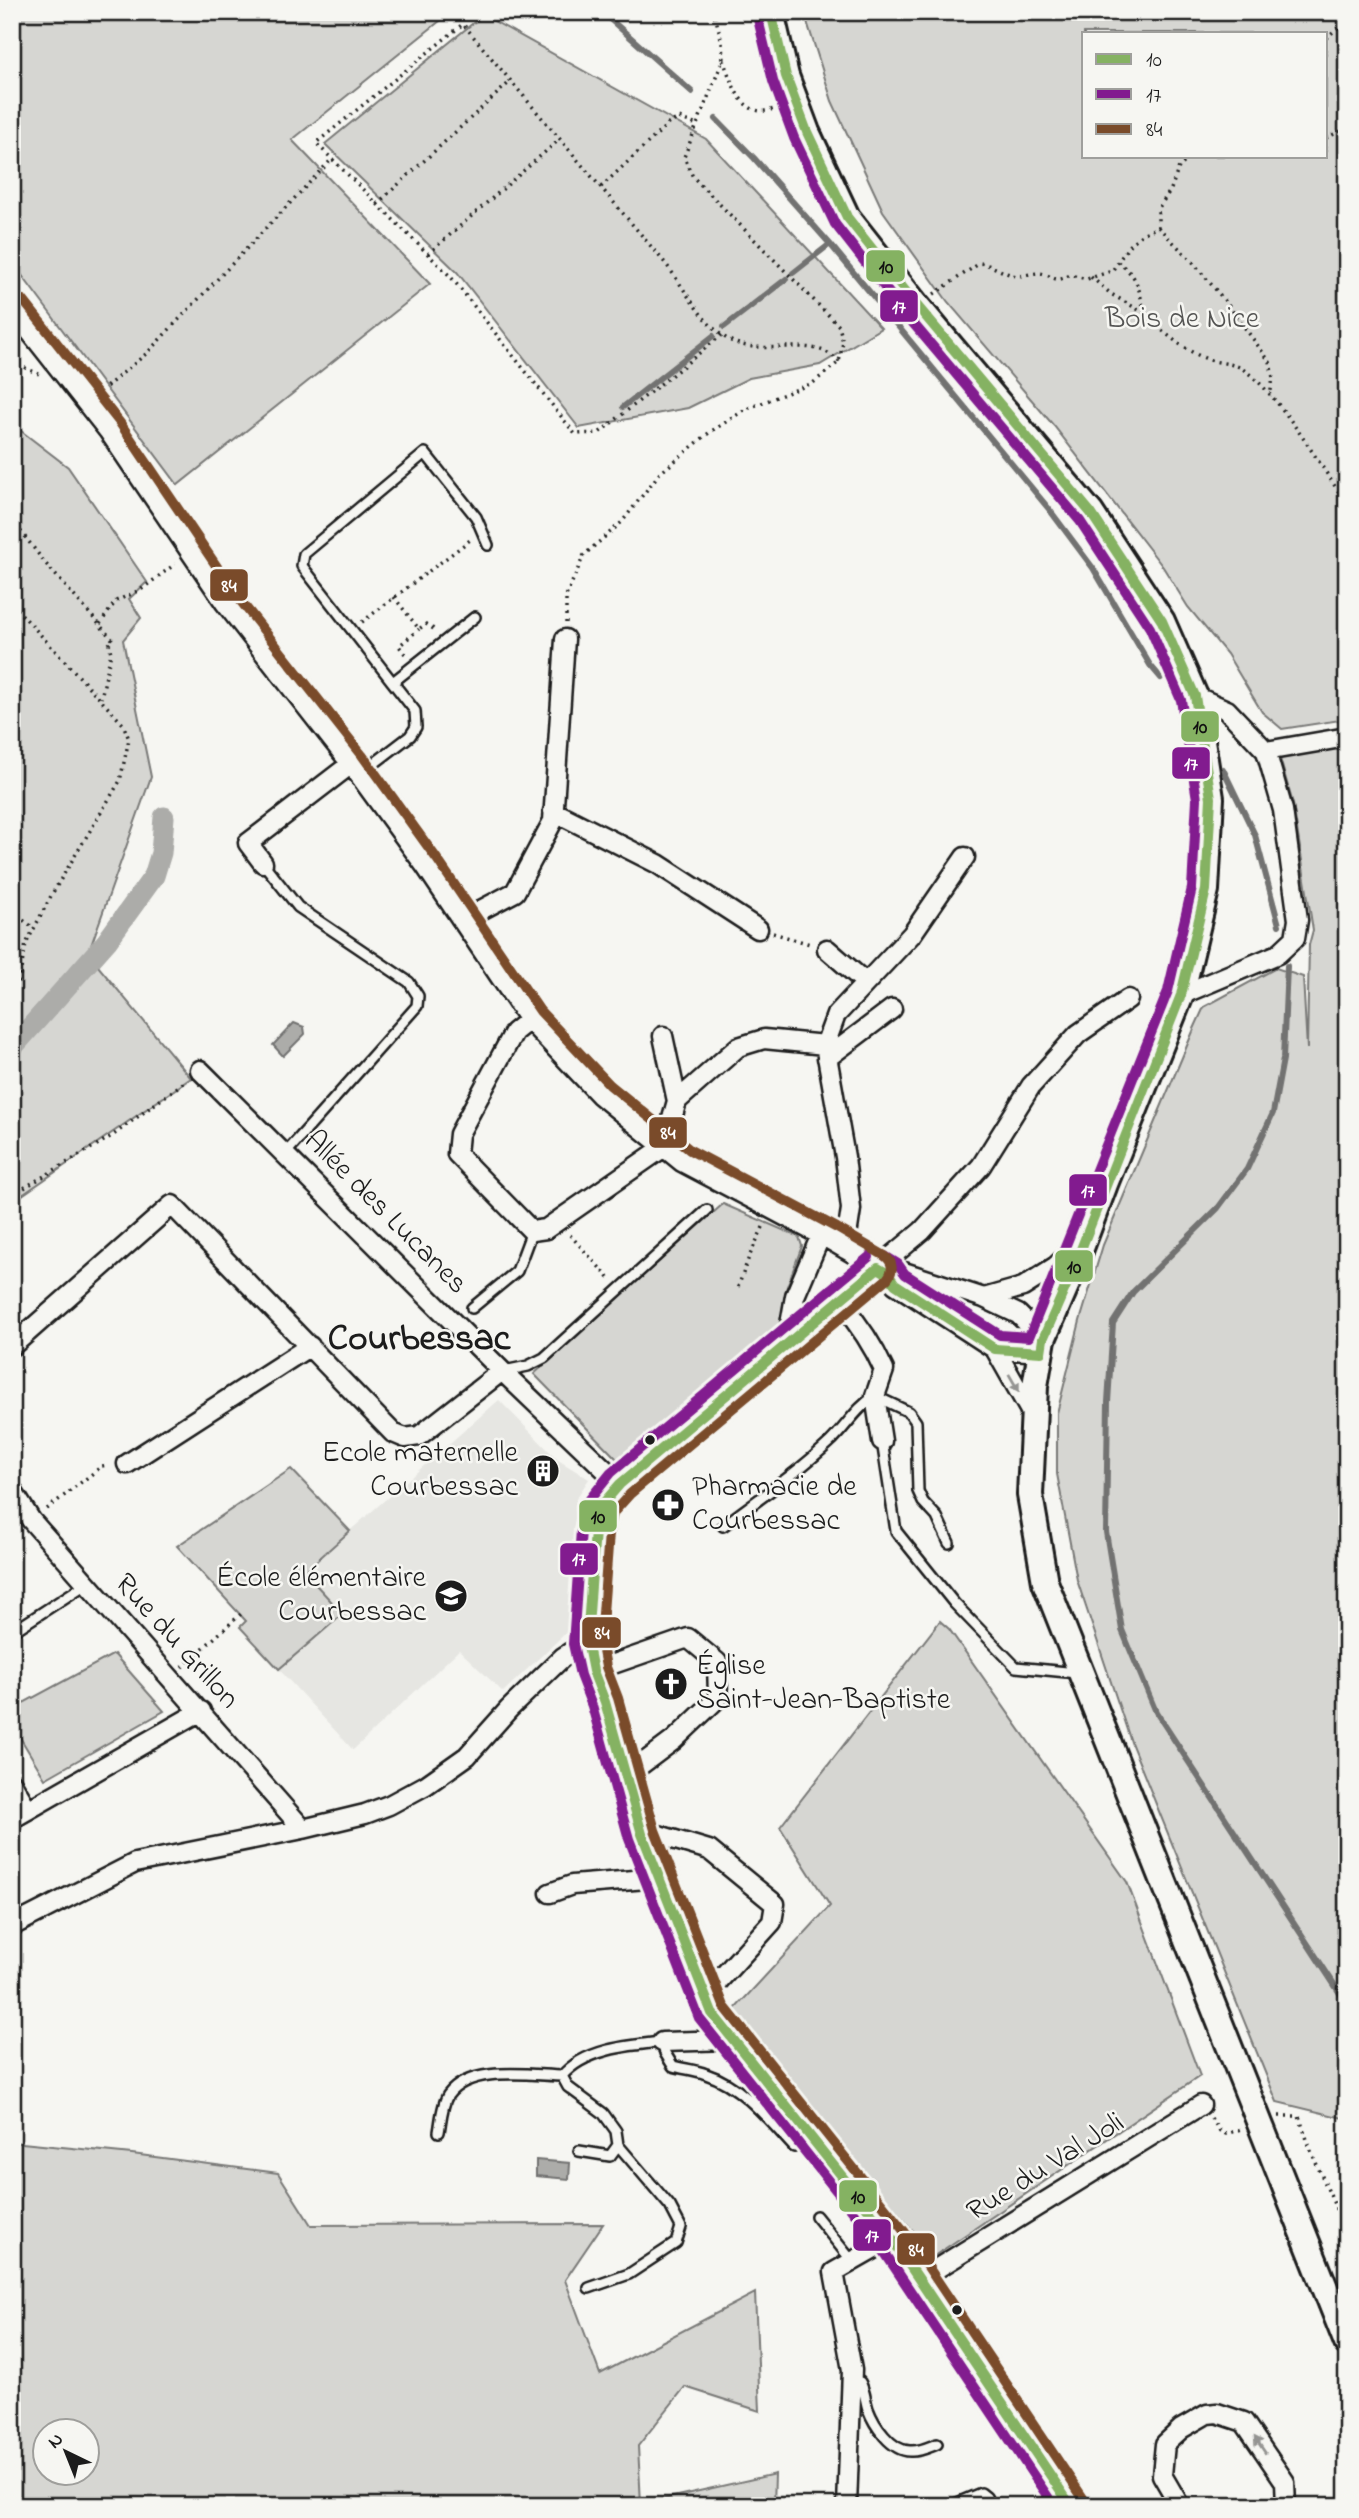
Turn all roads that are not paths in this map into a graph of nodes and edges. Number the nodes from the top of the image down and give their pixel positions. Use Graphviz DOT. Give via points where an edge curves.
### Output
graph roads {
  1 [pos="771,12"];
  2 [pos="12,309"];
  3 [pos="488,545"];
  4 [pos="475,617"];
  5 [pos="565,639"];
  6 [pos="393,682"];
  7 [pos="1195,696"];
  8 [pos="1347,737"];
  9 [pos="1266,751"];
  10 [pos="355,770"];
  11 [pos="553,811"];
  12 [pos="965,857"];
  13 [pos="263,863"];
  14 [pos="462,920"];
  15 [pos="758,929"];
  16 [pos="827,949"];
  17 [pos="866,984"];
  18 [pos="1181,995"];
  19 [pos="1128,999"];
  20 [pos="891,1009"];
  21 [pos="529,1020"];
  22 [pos="663,1036"];
  23 [pos="826,1052"];
  24 [pos="200,1070"];
  25 [pos="677,1101"];
  26 [pos="664,1147"];
  27 [pos="285,1154"];
  28 [pos="707,1210"];
  29 [pos="532,1231"];
  30 [pos="821,1235"];
  31 [pos="1083,1242"];
  32 [pos="845,1249"];
  33 [pos="883,1271"];
  34 [pos="984,1298"];
  35 [pos="840,1302"];
  36 [pos="472,1308"];
  37 [pos="1042,1345"];
  38 [pos="12,1346"];
  39 [pos="310,1346"];
  40 [pos="786,1347"];
  41 [pos="995,1349"];
  42 [pos="502,1371"];
  43 [pos="875,1396"];
  44 [pos="1033,1416"];
  45 [pos="882,1441"];
  46 [pos="127,1464"];
  47 [pos="620,1484"];
  48 [pos="12,1490"];
  49 [pos="723,1526"];
  50 [pos="949,1543"];
  51 [pos="86,1584"];
  52 [pos="12,1632"];
  53 [pos="587,1641"];
  54 [pos="593,1671"];
  55 [pos="1081,1673"];
  56 [pos="201,1711"];
  57 [pos="626,1776"];
  58 [pos="12,1783"];
  59 [pos="28,1810"];
  60 [pos="12,1819"];
  61 [pos="303,1829"];
  62 [pos="642,1834"];
  63 [pos="659,1878"];
  64 [pos="550,1893"];
  65 [pos="12,1926"];
  66 [pos="705,1996"];
  67 [pos="731,2040"];
  68 [pos="662,2042"];
  69 [pos="562,2076"];
  70 [pos="1201,2105"];
  71 [pos="439,2132"];
  72 [pos="618,2145"];
  73 [pos="794,2147"];
  74 [pos="579,2151"];
  75 [pos="816,2216"];
  76 [pos="892,2239"];
  77 [pos="852,2261"];
  78 [pos="920,2279"];
  79 [pos="589,2288"];
  80 [pos="1347,2343"];
  81 [pos="851,2381"];
  82 [pos="937,2444"];
  83 [pos="847,2506"];
  84 [pos="950,2506"];
  85 [pos="991,2506"];
  86 [pos="1071,2506"];
  87 [pos="1180,2506"];
  88 [pos="1286,2506"];
  1 -- 7 [label="street" via="786,76 847,217 1091,513 1163,621"];
  2 -- 10 [label="street" via="109,432 225,603"];
  3 -- 6 [label="lane" via="476,517 425,453 304,554 302,566"];
  4 -- 6 [label="lane"];
  5 -- 11 [label="street"];
  6 -- 10 [label="lane" via="415,711 416,727 410,736"];
  7 -- 9 [label="street" via="1227,710"];
  7 -- 18 [label="street" via="1211,798 1206,890"];
  8 -- 9 [label="street"];
  9 -- 18 [label="street" via="1283,810 1298,920 1295,938 1278,954"];
  10 -- 13 [label="street" via="248,843"];
  10 -- 14 [label="street"];
  11 -- 14 [label="street" via="553,821 515,892"];
  11 -- 15 [label="street" via="659,864"];
  12 -- 17 [label="street" via="912,934"];
  13 -- 27 [label="lane" via="298,907 409,982 418,996 417,1006"];
  14 -- 21 [label="street"];
  16 -- 17 [label="street"];
  17 -- 23 [label="street" via="836,1015"];
  18 -- 31 [label="street"];
  19 -- 33 [label="street" via="1078,1034 1031,1086 981,1166"];
  20 -- 23 [label="street"];
  21 -- 26 [label="street" via="600,1095"];
  21 -- 29 [label="street" via="514,1032 459,1133 457,1154"];
  22 -- 25 [label="street"];
  23 -- 25 [label="street" via="764,1039 738,1047"];
  23 -- 32 [label="street" via="851,1209"];
  24 -- 27 [label="street, Allée des Lucanes"];
  25 -- 26 [label="street"];
  26 -- 29 [label="street" via="546,1229"];
  26 -- 30 [label="street" via="682,1162"];
  27 -- 42 [label="street, Allée des Lucanes"];
  28 -- 42 [label="lane" via="544,1358"];
  29 -- 36 [label="lane" via="517,1271"];
  30 -- 32 [label="street"];
  30 -- 40 [label="street" via="795,1297"];
  31 -- 34 [label="street" via="1023,1287"];
  31 -- 37 [label="street"];
  32 -- 33 [label="street"];
  33 -- 34 [label="street" via="904,1272"];
  33 -- 35 [label="street"];
  33 -- 41 [label="street" via="895,1284"];
  34 -- 37 [label="street" via="1018,1314"];
  35 -- 40 [label="street"];
  35 -- 43 [label="street" via="877,1352 884,1370"];
  37 -- 41 [label="street"];
  37 -- 44 [label="street"];
  38 -- 39 [label="street" via="172,1205"];
  39 -- 42 [label="street" via="393,1433 405,1437 419,1436"];
  39 -- 46 [label="street"];
  40 -- 47 [label="street"];
  41 -- 44 [label="street, one-way"];
  42 -- 47 [label="street, Allée des Lucanes"];
  43 -- 45 [label="street"];
  43 -- 49 [label="lane" via="831,1441"];
  43 -- 50 [label="lane" via="908,1412 916,1422 918,1491"];
  44 -- 55 [label="street" via="1030,1495 1045,1582"];
  45 -- 55 [label="lane" via="897,1531 954,1603 1016,1667"];
  47 -- 53 [label="street" via="600,1507"];
  48 -- 51 [label="street, Rue du Grillon" via="31,1520"];
  51 -- 52 [label="lane"];
  51 -- 56 [label="street, Rue du Grillon"];
  53 -- 54 [label="street"];
  53 -- 61 [label="street" via="563,1657 467,1756 436,1779 389,1805"];
  54 -- 57 [label="street"];
  54 -- 57 [label="street" via="688,1638 717,1662 718,1698 674,1740"];
  55 -- 80 [label="street"];
  56 -- 59 [label="street"];
  56 -- 61 [label="street, Rue du Grillon"];
  57 -- 62 [label="street"];
  58 -- 59 [label="street"];
  59 -- 60 [label="street"];
  61 -- 65 [label="street" via="135,1863"];
  62 -- 63 [label="street"];
  62 -- 66 [label="street" via="709,1850 775,1904 772,1922"];
  63 -- 64 [label="street" via="572,1885"];
  63 -- 66 [label="street"];
  66 -- 67 [label="street"];
  67 -- 68 [label="street"];
  67 -- 76 [label="street"];
  68 -- 69 [label="lane" via="613,2047 568,2068"];
  68 -- 73 [label="lane" via="673,2066 707,2074 738,2091"];
  69 -- 71 [label="lane" via="478,2075 447,2096"];
  69 -- 72 [label="lane" via="568,2087 603,2113 616,2131"];
  70 -- 78 [label="street, Rue du Val Joli"];
  72 -- 74 [label="lane" via="610,2156"];
  72 -- 79 [label="lane" via="670,2206 681,2227 676,2243 629,2274"];
  75 -- 77 [label="lane"];
  76 -- 77 [label="street"];
  76 -- 78 [label="street"];
  77 -- 81 [label="street" via="834,2272"];
  78 -- 86 [label="street"];
  81 -- 82 [label="lane" via="860,2382 876,2426 895,2447 908,2452"];
  81 -- 83 [label="street"];
  84 -- 85 [label="lane" via="981,2493"];
  88 -- 87 [label="street, one-way" via="1285,2482 1244,2422 1217,2413 1181,2429 1165,2444 1162,2475"];
}
